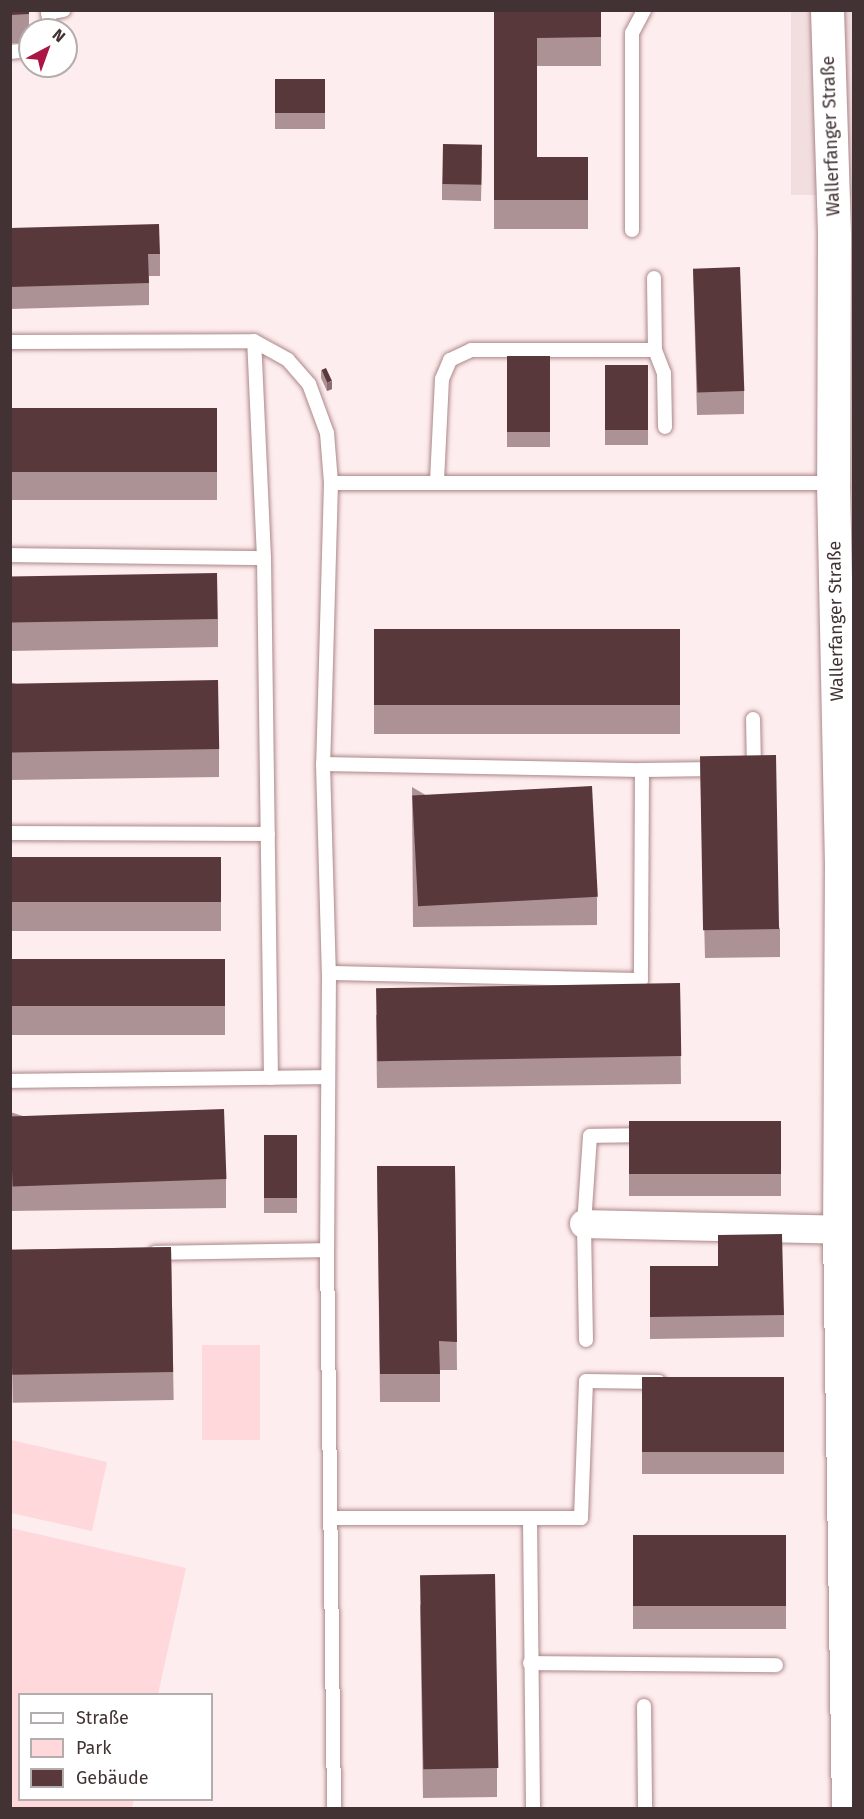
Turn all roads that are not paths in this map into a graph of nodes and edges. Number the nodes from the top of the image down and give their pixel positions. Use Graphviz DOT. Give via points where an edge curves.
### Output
graph roads {
  1 [pos="64,10"];
  2 [pos="644,10"];
  3 [pos="827,10"];
  4 [pos="48,12"];
  5 [pos="842,130"];
  6 [pos="843,178"];
  7 [pos="632,230"];
  8 [pos="654,278"];
  9 [pos="254,341"];
  10 [pos="10,342"];
  11 [pos="655,350"];
  12 [pos="665,427"];
  13 [pos="437,481"];
  14 [pos="331,483"];
  15 [pos="833,483"];
  16 [pos="10,555"];
  17 [pos="264,558"];
  18 [pos="753,719"];
  19 [pos="323,764"];
  20 [pos="642,770"];
  21 [pos="10,833"];
  22 [pos="268,834"];
  23 [pos="329,973"];
  24 [pos="328,1077"];
  25 [pos="271,1078"];
  26 [pos="10,1081"];
  27 [pos="660,1134"];
  28 [pos="584,1224"];
  29 [pos="846,1240"];
  30 [pos="327,1250"];
  31 [pos="139,1253"];
  32 [pos="586,1340"];
  33 [pos="670,1382"];
  34 [pos="330,1518"];
  35 [pos="530,1519"];
  36 [pos="530,1663"];
  37 [pos="776,1665"];
  38 [pos="644,1706"];
  39 [pos="334,1809"];
  40 [pos="533,1809"];
  41 [pos="645,1809"];
  42 [pos="848,1809"];
  1 -- 4 [label="lane"];
  2 -- 7 [label="lane" via="632,33"];
  3 -- 5 [label="main road, Wallerfanger Straße"];
  5 -- 6 [label="main road, Wallerfanger Straße"];
  6 -- 15 [label="main road, Wallerfanger Straße"];
  8 -- 11 [label="lane"];
  9 -- 10 [label="lane"];
  9 -- 14 [label="lane" via="288,360 309,384 327,433"];
  9 -- 17 [label="lane"];
  11 -- 12 [label="lane" via="664,373"];
  11 -- 13 [label="lane" via="471,350 450,360 442,379"];
  13 -- 14 [label="lane"];
  13 -- 15 [label="lane"];
  14 -- 19 [label="lane"];
  15 -- 29 [label="main road, Wallerfanger Straße"];
  16 -- 17 [label="lane"];
  17 -- 22 [label="lane"];
  18 -- 20 [label="lane" via="754,769"];
  19 -- 20 [label="lane"];
  19 -- 23 [label="lane"];
  20 -- 23 [label="lane" via="641,980"];
  21 -- 22 [label="lane"];
  22 -- 25 [label="lane"];
  23 -- 24 [label="lane"];
  24 -- 25 [label="lane"];
  24 -- 30 [label="lane"];
  25 -- 26 [label="lane"];
  27 -- 28 [label="lane" via="590,1136"];
  28 -- 29 [label="street"];
  28 -- 32 [label="lane"];
  29 -- 42 [label="main road, Wallerfanger Straße"];
  30 -- 31 [label="lane"];
  30 -- 34 [label="lane"];
  33 -- 35 [label="lane" via="586,1381 580,1518"];
  34 -- 35 [label="lane"];
  34 -- 39 [label="lane"];
  35 -- 36 [label="lane"];
  36 -- 37 [label="lane"];
  36 -- 40 [label="lane"];
  38 -- 41 [label="lane"];
}
